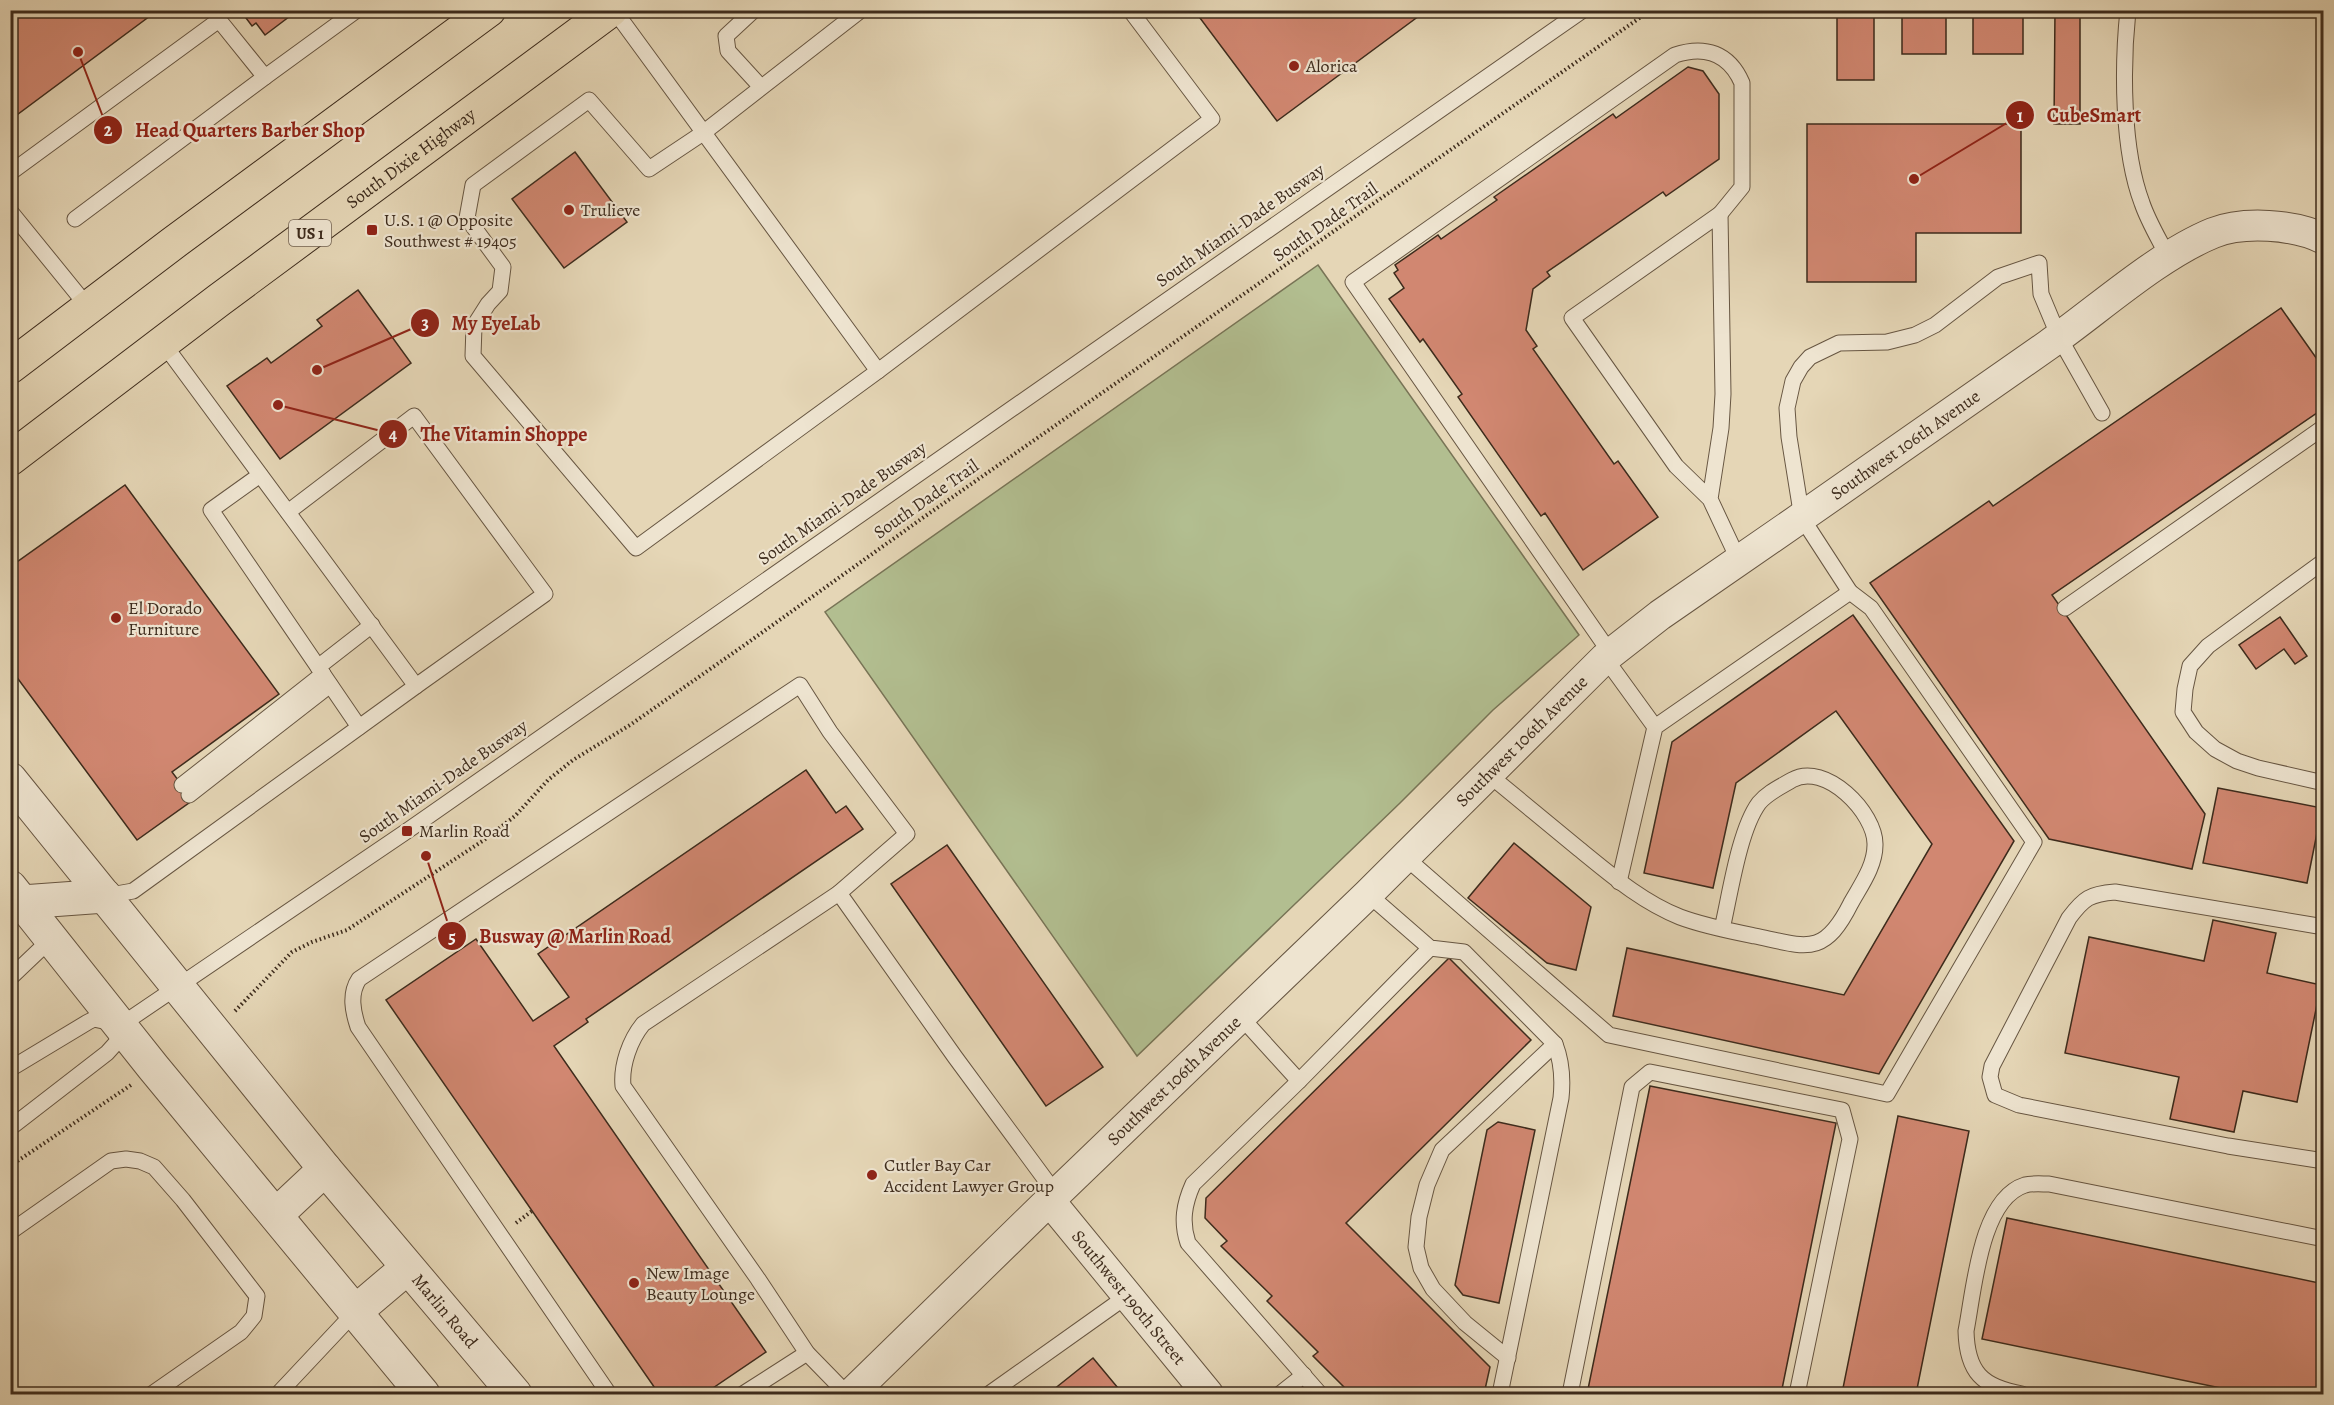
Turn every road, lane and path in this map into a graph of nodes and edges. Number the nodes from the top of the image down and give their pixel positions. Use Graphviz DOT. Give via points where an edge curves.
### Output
graph roads {
  1 [pos="357,10"];
  2 [pos="489,10"];
  3 [pos="613,10"];
  4 [pos="754,10"];
  5 [pos="861,10"];
  6 [pos="1130,10"];
  7 [pos="1583,10"];
  8 [pos="1651,10"];
  9 [pos="2128,10"];
  10 [pos="215,15"];
  11 [pos="265,77"];
  12 [pos="761,87"];
  13 [pos="703,133"];
  14 [pos="10,173"];
  15 [pos="10,211"];
  16 [pos="1720,214"];
  17 [pos="75,219"];
  18 [pos="2324,239"];
  19 [pos="2168,257"];
  20 [pos="88,307"];
  21 [pos="2059,337"];
  22 [pos="163,342"];
  23 [pos="10,367"];
  24 [pos="878,371"];
  25 [pos="2102,414"];
  26 [pos="2324,427"];
  27 [pos="10,459"];
  28 [pos="260,475"];
  29 [pos="1710,499"];
  30 [pos="288,512"];
  31 [pos="1802,518"];
  32 [pos="1739,561"];
  33 [pos="2324,561"];
  34 [pos="1850,592"];
  35 [pos="2065,608"];
  36 [pos="372,625"];
  37 [pos="1608,656"];
  38 [pos="324,675"];
  39 [pos="416,686"];
  40 [pos="1656,727"];
  41 [pos="359,728"];
  42 [pos="1488,774"];
  43 [pos="10,779"];
  44 [pos="2324,783"];
  45 [pos="185,790"];
  46 [pos="1405,857"];
  47 [pos="1619,882"];
  48 [pos="839,893"];
  49 [pos="16,894"];
  50 [pos="1368,894"];
  51 [pos="105,896"];
  52 [pos="2324,927"];
  53 [pos="1722,929"];
  54 [pos="51,939"];
  55 [pos="1430,948"];
  56 [pos="10,978"];
  57 [pos="177,987"];
  58 [pos="232,1013"];
  59 [pos="1240,1016"];
  60 [pos="121,1025"];
  61 [pos="1555,1044"];
  62 [pos="10,1069"];
  63 [pos="1299,1081"];
  64 [pos="135,1082"];
  65 [pos="10,1128"];
  66 [pos="2322,1156"];
  67 [pos="10,1166"];
  68 [pos="325,1169"];
  69 [pos="1053,1197"];
  70 [pos="276,1215"];
  71 [pos="10,1232"];
  72 [pos="2324,1239"];
  73 [pos="407,1268"];
  74 [pos="1127,1296"];
  75 [pos="355,1312"];
  76 [pos="807,1353"];
  77 [pos="1508,1358"];
  78 [pos="1304,1375"];
  79 [pos="152,1395"];
  80 [pos="278,1395"];
  81 [pos="423,1395"];
  82 [pos="515,1395"];
  83 [pos="609,1395"];
  84 [pos="743,1395"];
  85 [pos="849,1395"];
  86 [pos="989,1395"];
  87 [pos="1208,1395"];
  88 [pos="1280,1395"];
  89 [pos="1320,1395"];
  90 [pos="1500,1395"];
  91 [pos="1570,1395"];
  92 [pos="1797,1395"];
  93 [pos="2022,1395"];
  1 -- 11 [label="lane"];
  2 -- 20 [label="highway"];
  3 -- 13 [label="lane"];
  3 -- 22 [label="highway, South Dixie Highway / US 1"];
  4 -- 12 [label="lane" via="726,36 728,51"];
  5 -- 12 [label="lane"];
  6 -- 24 [label="lane" via="1212,119"];
  7 -- 57 [label="lane, South Miami-Dade Busway" via="407,831"];
  8 -- 58 [label="path, South Dade Trail" via="630,725 573,760 484,840 346,930 292,952"];
  9 -- 19 [label="lane" via="2125,69 2132,165 2141,202"];
  10 -- 11 [label="lane"];
  10 -- 14 [label="lane"];
  11 -- 17 [label="lane"];
  12 -- 13 [label="lane"];
  13 -- 24 [label="lane"];
  13 -- 24 [label="lane" via="649,170 589,100 474,185 467,218 503,267 500,291 474,326 473,356 636,548"];
  15 -- 20 [label="lane"];
  16 -- 29 [label="lane" via="1723,394"];
  16 -- 29 [label="lane" via="1572,318 1676,466"];
  16 -- 37 [label="lane" via="1742,187 1742,83 1736,69 1723,57 1690,50 1675,55 1353,282"];
  18 -- 19 [label="street, Southwest 106th Avenue" via="2264,225 2214,233"];
  19 -- 21 [label="street, Southwest 106th Avenue"];
  20 -- 23 [label="highway"];
  21 -- 25 [label="lane"];
  21 -- 31 [label="street, Southwest 106th Avenue"];
  21 -- 31 [label="lane" via="2041,294 2039,263 1998,277 1935,325 1915,335 1887,342 1839,343 1810,357 1793,381 1788,408"];
  22 -- 27 [label="highway, South Dixie Highway / US 1"];
  22 -- 28 [label="lane"];
  26 -- 35 [label="lane"];
  28 -- 30 [label="lane"];
  28 -- 38 [label="lane" via="211,510"];
  29 -- 32 [label="lane"];
  30 -- 36 [label="lane"];
  30 -- 39 [label="lane" via="414,417 545,594"];
  31 -- 32 [label="street, Southwest 106th Avenue"];
  31 -- 34 [label="lane"];
  32 -- 37 [label="street, Southwest 106th Avenue"];
  33 -- 44 [label="lane" via="2208,646 2190,666 2183,712 2196,732 2215,749 2236,760"];
  34 -- 40 [label="lane"];
  34 -- 46 [label="lane" via="1871,608 2034,842 1887,1094 1609,1035"];
  36 -- 38 [label="lane"];
  36 -- 39 [label="lane"];
  37 -- 40 [label="lane"];
  37 -- 42 [label="street, Southwest 106th Avenue"];
  38 -- 41 [label="lane"];
  38 -- 45 [label="lane"];
  39 -- 41 [label="lane"];
  40 -- 47 [label="lane"];
  41 -- 51 [label="lane" via="133,891"];
  42 -- 46 [label="street, Southwest 106th Avenue"];
  42 -- 47 [label="lane"];
  43 -- 51 [label="street, Marlin Road"];
  46 -- 50 [label="street, Southwest 106th Avenue"];
  47 -- 53 [label="lane" via="1665,911"];
  48 -- 69 [label="lane"];
  48 -- 76 [label="lane" via="643,1024 632,1041 622,1078 623,1086"];
  48 -- 83 [label="lane" via="907,834 830,732 800,685 356,984 353,1003 358,1027"];
  49 -- 51 [label="street"];
  49 -- 54 [label="street"];
  50 -- 55 [label="lane"];
  50 -- 59 [label="street, Southwest 106th Avenue"];
  51 -- 57 [label="street, Marlin Road"];
  52 -- 66 [label="lane" via="2115,892 2094,894 2079,903 2069,918 1992,1066 1990,1077 1995,1095 2019,1106 2228,1146"];
  53 -- 53 [label="lane" via="1744,831 1759,802 1801,775 1816,776 1846,793 1871,825 1875,849 1872,863 1841,924 1818,943 1802,946"];
  54 -- 56 [label="lane"];
  54 -- 60 [label="street"];
  55 -- 61 [label="lane" via="1464,952"];
  55 -- 63 [label="lane"];
  57 -- 60 [label="lane, South Miami-Dade Busway"];
  57 -- 68 [label="street, Marlin Road"];
  59 -- 63 [label="lane"];
  59 -- 69 [label="street, Southwest 106th Avenue"];
  60 -- 62 [label="lane" via="94,1019"];
  60 -- 65 [label="lane" via="116,1043 107,1053"];
  60 -- 70 [label="street"];
  61 -- 77 [label="lane" via="1563,1077 1561,1098"];
  61 -- 77 [label="lane" via="1442,1149 1419,1217 1416,1247 1421,1268 1433,1289 1464,1323"];
  63 -- 78 [label="lane" via="1193,1184 1184,1222 1188,1243"];
  64 -- 67 [label="path"];
  68 -- 70 [label="street"];
  68 -- 73 [label="street, Marlin Road"];
  69 -- 74 [label="street, Southwest 190th Street"];
  69 -- 85 [label="street, Southwest 106th Avenue"];
  70 -- 75 [label="street"];
  71 -- 79 [label="lane" via="111,1161 126,1159 154,1167 183,1200 257,1296 257,1306 241,1332"];
  72 -- 93 [label="lane" via="2049,1184 2026,1185 2009,1194 1986,1229 1966,1331 1970,1363 1978,1376"];
  73 -- 75 [label="street"];
  73 -- 82 [label="street, Marlin Road"];
  74 -- 86 [label="lane"];
  74 -- 87 [label="street, Southwest 190th Street"];
  75 -- 80 [label="lane"];
  75 -- 81 [label="street"];
  76 -- 84 [label="lane"];
  76 -- 85 [label="lane"];
  77 -- 90 [label="lane"];
  78 -- 88 [label="lane"];
  78 -- 89 [label="lane"];
  91 -- 92 [label="lane" via="1632,1087 1650,1072 1842,1110 1850,1139"];
}
